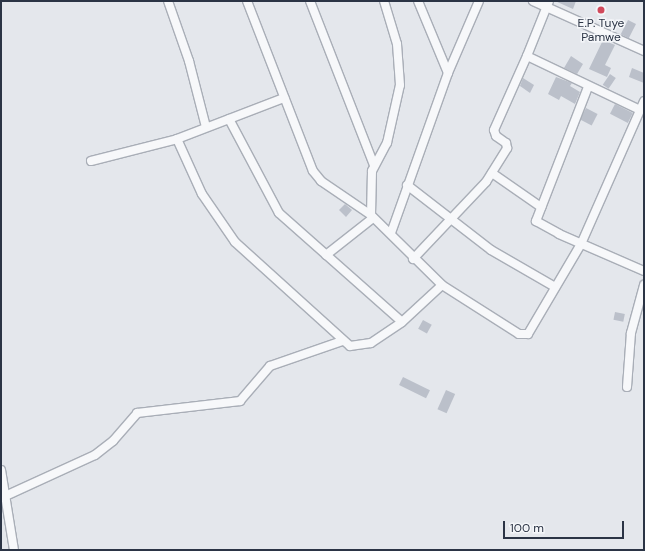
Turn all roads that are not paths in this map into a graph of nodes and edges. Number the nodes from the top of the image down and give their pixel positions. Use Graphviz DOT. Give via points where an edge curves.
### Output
graph roads {
  1 [pos="168,1"];
  2 [pos="247,1"];
  3 [pos="310,1"];
  4 [pos="384,1"];
  5 [pos="418,1"];
  6 [pos="479,1"];
  7 [pos="533,1"];
  8 [pos="548,4"];
  9 [pos="644,51"];
  10 [pos="527,56"];
  11 [pos="448,73"];
  12 [pos="588,87"];
  13 [pos="284,98"];
  14 [pos="644,101"];
  15 [pos="640,110"];
  16 [pos="229,119"];
  17 [pos="206,127"];
  18 [pos="177,139"];
  19 [pos="91,161"];
  20 [pos="374,165"];
  21 [pos="492,173"];
  22 [pos="407,185"];
  23 [pos="541,207"];
  24 [pos="372,217"];
  25 [pos="449,220"];
  26 [pos="391,233"];
  27 [pos="581,244"];
  28 [pos="326,255"];
  29 [pos="413,259"];
  30 [pos="644,271"];
  31 [pos="442,285"];
  32 [pos="644,285"];
  33 [pos="556,287"];
  34 [pos="402,322"];
  35 [pos="342,341"];
  36 [pos="628,387"];
  37 [pos="1,470"];
  38 [pos="4,498"];
  39 [pos="14,550"];
  1 -- 17 [label="street" via="189,61"];
  2 -- 13 [label="street"];
  3 -- 20 [label="street"];
  4 -- 20 [label="street" via="396,38 400,85 387,143"];
  5 -- 11 [label="street"];
  6 -- 11 [label="street"];
  7 -- 8 [label="street"];
  8 -- 9 [label="street"];
  8 -- 10 [label="street"];
  10 -- 12 [label="street"];
  10 -- 21 [label="street" via="494,130 496,136 508,145"];
  11 -- 22 [label="street"];
  12 -- 15 [label="street"];
  12 -- 23 [label="street"];
  13 -- 16 [label="street"];
  13 -- 24 [label="street" via="313,171 321,181"];
  14 -- 15 [label="street"];
  15 -- 27 [label="street"];
  16 -- 17 [label="street"];
  16 -- 28 [label="street" via="279,213"];
  17 -- 18 [label="street"];
  18 -- 19 [label="street"];
  18 -- 35 [label="street" via="202,194 235,242"];
  20 -- 24 [label="street" via="370,184"];
  21 -- 23 [label="street"];
  21 -- 25 [label="street"];
  22 -- 25 [label="street"];
  22 -- 26 [label="street"];
  23 -- 27 [label="street" via="536,218 539,224"];
  24 -- 26 [label="street"];
  24 -- 28 [label="street"];
  25 -- 29 [label="street"];
  25 -- 33 [label="street" via="491,250"];
  26 -- 29 [label="street"];
  27 -- 30 [label="street"];
  27 -- 33 [label="street"];
  28 -- 34 [label="street"];
  29 -- 31 [label="street"];
  31 -- 33 [label="street" via="507,328 524,335 531,330"];
  31 -- 34 [label="street"];
  32 -- 36 [label="street" via="631,333"];
  34 -- 35 [label="street" via="361,347"];
  35 -- 38 [label="street" via="270,366 240,401 150,409 137,413 113,441 95,455"];
  37 -- 38 [label="street"];
  38 -- 39 [label="street"];
}
